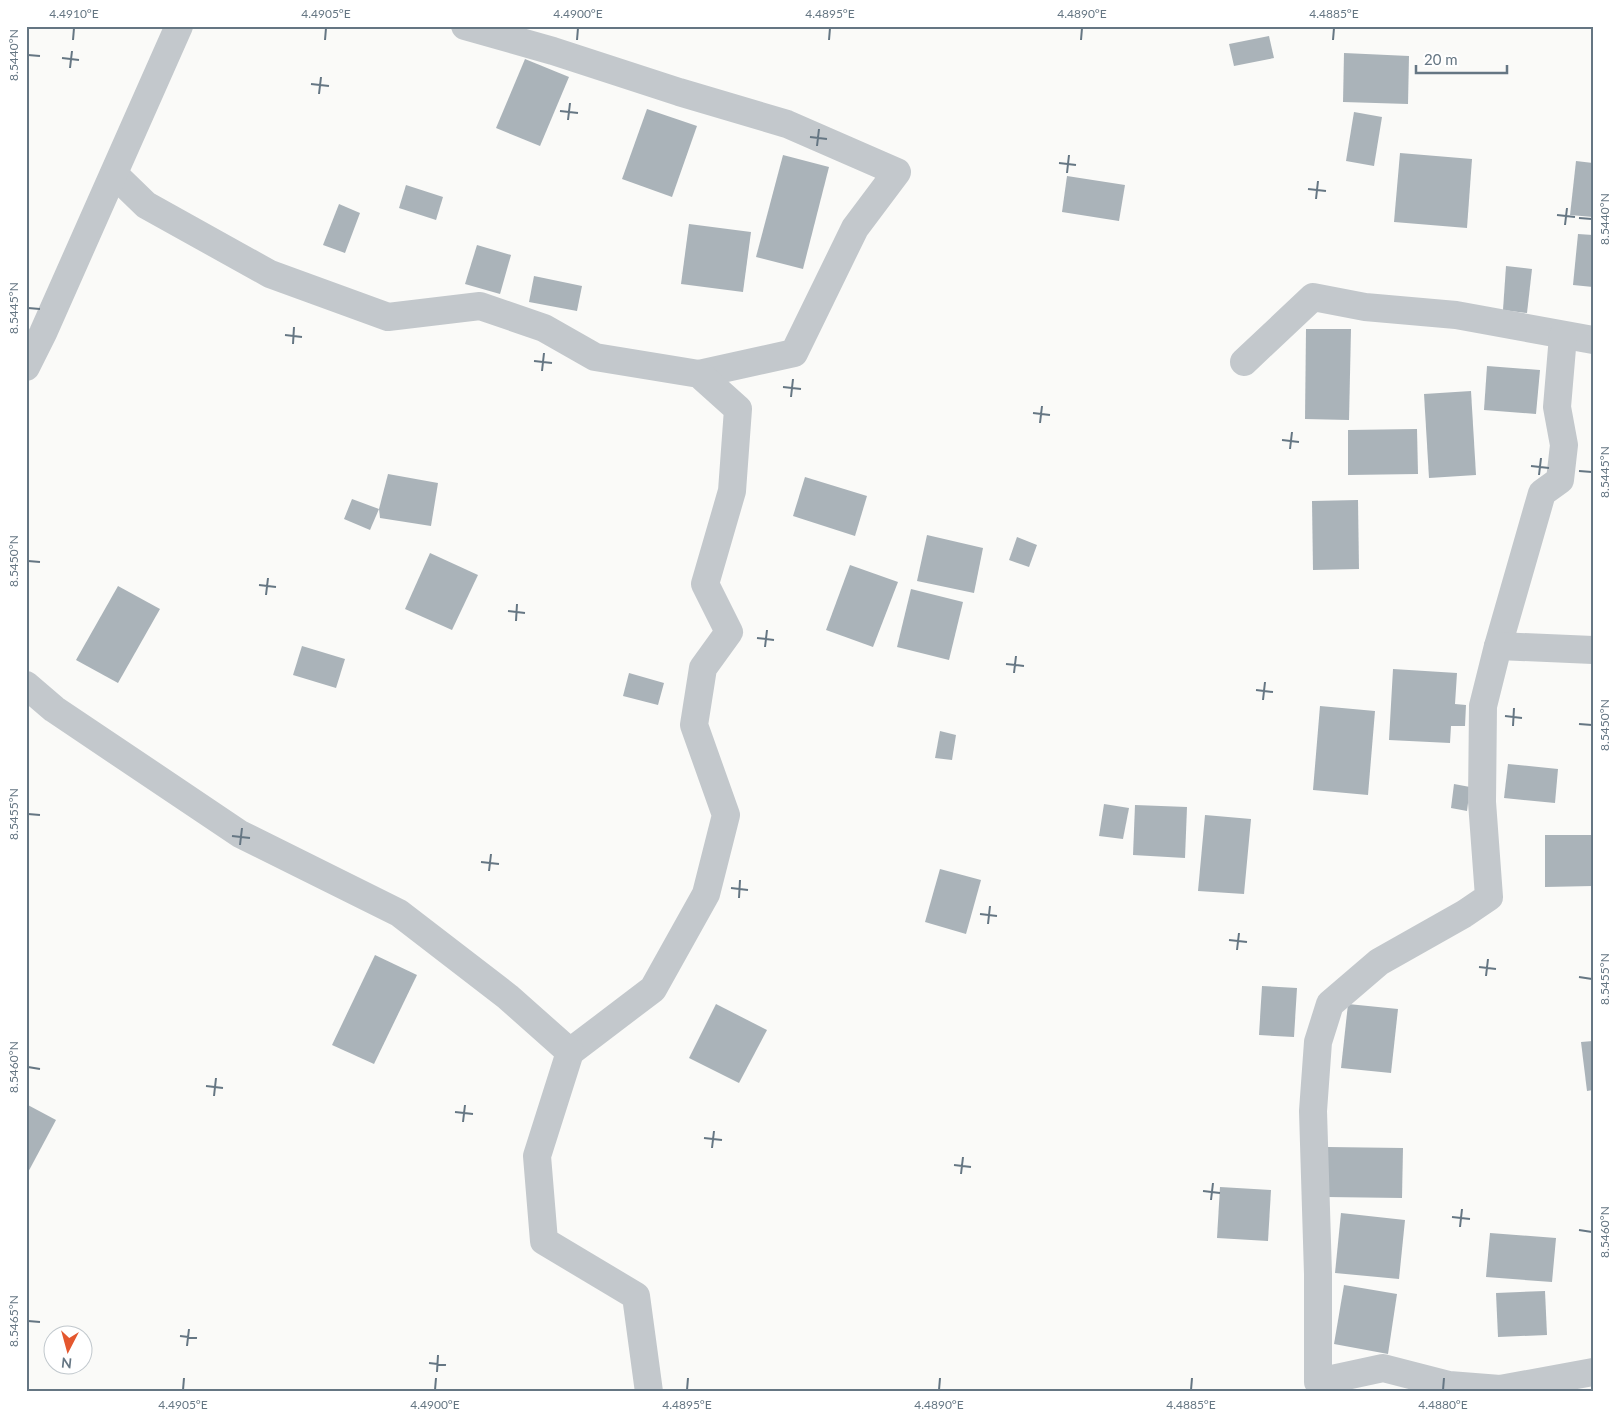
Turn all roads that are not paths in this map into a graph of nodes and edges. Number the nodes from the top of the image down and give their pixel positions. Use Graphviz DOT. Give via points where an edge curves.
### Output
graph roads {
  1 [pos="179,26"];
  2 [pos="465,26"];
  3 [pos="114,174"];
  4 [pos="1563,336"];
  5 [pos="1593,340"];
  6 [pos="1244,362"];
  7 [pos="26,367"];
  8 [pos="699,374"];
  9 [pos="1498,646"];
  10 [pos="1593,650"];
  11 [pos="26,684"];
  12 [pos="570,1052"];
  13 [pos="1593,1372"];
  14 [pos="1316,1387"];
  15 [pos="649,1392"];
  1 -- 3 [label="street"];
  2 -- 8 [label="street" via="787,124 897,172 855,228 794,353"];
  3 -- 7 [label="street"];
  3 -- 8 [label="street" via="146,205 270,274 388,317 480,306 544,328 595,357"];
  4 -- 5 [label="street"];
  4 -- 6 [label="street" via="1456,315 1365,307 1313,297"];
  4 -- 9 [label="street" via="1557,407 1564,445 1560,480 1542,493"];
  8 -- 12 [label="street" via="738,409 732,491 705,584 729,632 703,668 694,725 726,815 706,894 653,989"];
  9 -- 10 [label="street"];
  9 -- 14 [label="street" via="1483,706 1482,802 1488,897 1379,962 1330,1004 1318,1042 1313,1111 1318,1274"];
  11 -- 12 [label="street" via="54,709 240,834 399,913 508,997"];
  12 -- 15 [label="street" via="537,1156 544,1241 636,1296"];
  13 -- 14 [label="street" via="1500,1389 1449,1385 1383,1368"];
}
